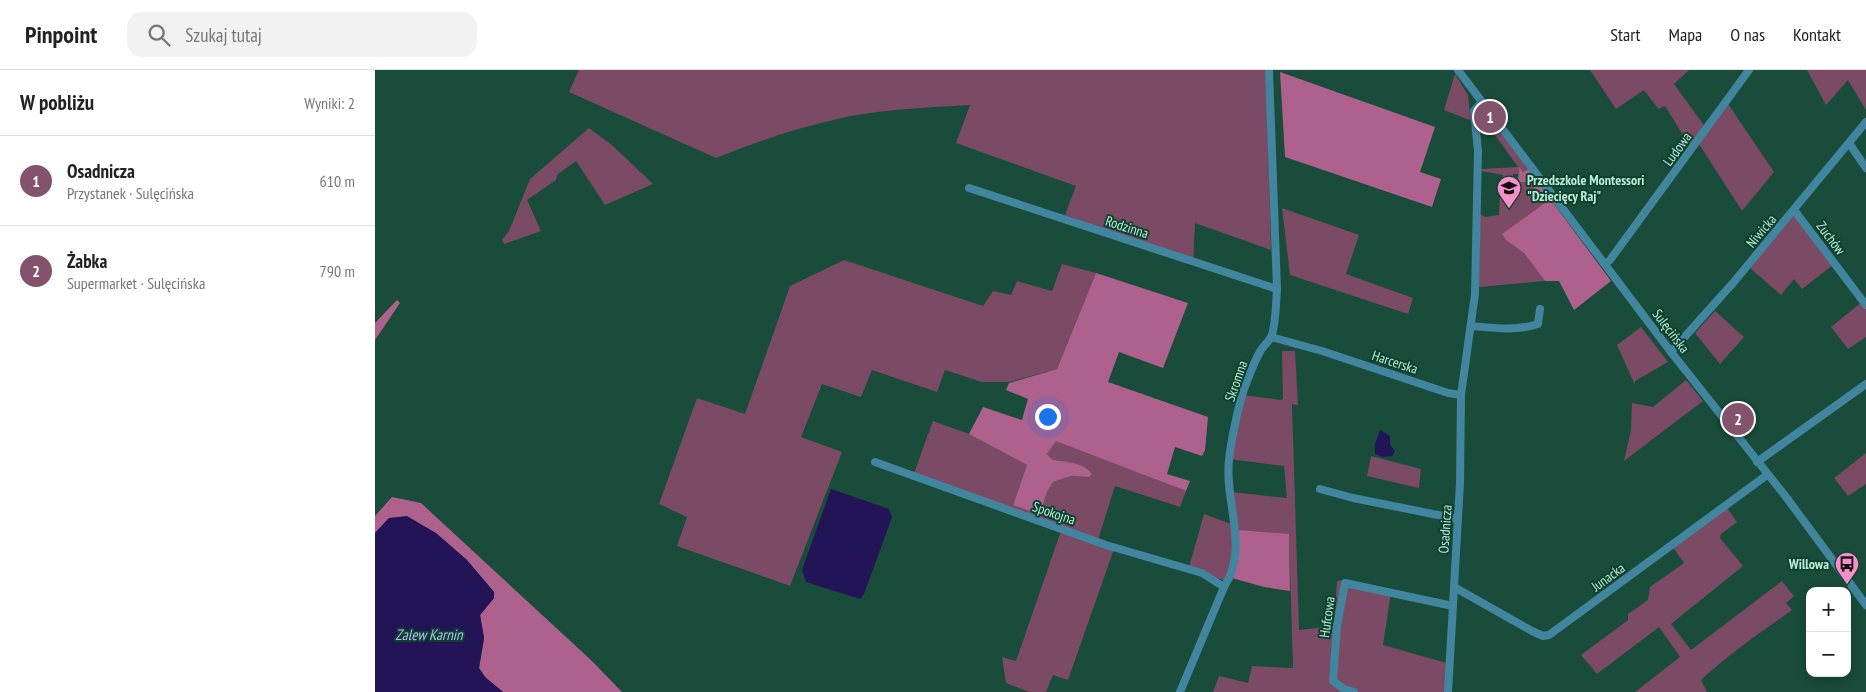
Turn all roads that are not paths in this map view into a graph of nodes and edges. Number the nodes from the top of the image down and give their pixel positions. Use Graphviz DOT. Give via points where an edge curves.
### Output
graph roads {
  1 [pos="1269,70"];
  2 [pos="1458,70"];
  3 [pos="1749,70"];
  4 [pos="1482,102"];
  5 [pos="1866,122"];
  6 [pos="1849,143"];
  7 [pos="1866,168"];
  8 [pos="969,188"];
  9 [pos="1794,210"];
  10 [pos="1605,264"];
  11 [pos="1277,289"];
  12 [pos="1866,305"];
  13 [pos="1540,309"];
  14 [pos="1471,326"];
  15 [pos="1271,337"];
  16 [pos="1671,352"];
  17 [pos="1866,384"];
  18 [pos="1461,395"];
  19 [pos="875,462"];
  20 [pos="1757,462"];
  21 [pos="1767,475"];
  22 [pos="1321,489"];
  23 [pos="1458,519"];
  24 [pos="1224,587"];
  25 [pos="1454,588"];
  26 [pos="1866,605"];
  27 [pos="1453,606"];
  28 [pos="1447,690"];
  29 [pos="1180,692"];
  30 [pos="1353,692"];
  1 -- 11 [label="street, Skromna"];
  2 -- 4 [label="street, Sulęcińska"];
  3 -- 10 [label="street, Ludowa"];
  4 -- 10 [label="street, Sulęcińska"];
  4 -- 14 [label="street, Osadnicza" via="1474,111 1478,188"];
  5 -- 6 [label="street, Niwicka"];
  6 -- 7 [label="street"];
  6 -- 9 [label="street, Niwicka"];
  8 -- 11 [label="street, Rodzinna"];
  9 -- 12 [label="street, Zuchów"];
  9 -- 16 [label="street, Niwicka"];
  10 -- 16 [label="street, Sulęcińska"];
  11 -- 15 [label="street, Skromna"];
  13 -- 14 [label="street" via="1538,324 1526,328"];
  14 -- 18 [label="street, Osadnicza"];
  15 -- 18 [label="street, Harcerska"];
  15 -- 24 [label="street, Skromna" via="1260,351 1244,390 1229,460 1236,559 1231,578"];
  16 -- 20 [label="street, Sulęcińska"];
  17 -- 20 [label="street"];
  18 -- 23 [label="street, Osadnicza"];
  19 -- 24 [label="street, Spokojna" via="1097,542 1202,573"];
  20 -- 21 [label="street, Sulęcińska"];
  21 -- 25 [label="street, Junacka" via="1549,635 1532,631"];
  21 -- 26 [label="street, Sulęcińska"];
  22 -- 23 [label="street"];
  23 -- 25 [label="street, Osadnicza"];
  24 -- 29 [label="street, Skromna"];
  25 -- 27 [label="street, Osadnicza"];
  27 -- 28 [label="street, Osadnicza"];
  27 -- 30 [label="street, Hufcowa" via="1345,583 1337,626 1333,681 1344,690"];
}
